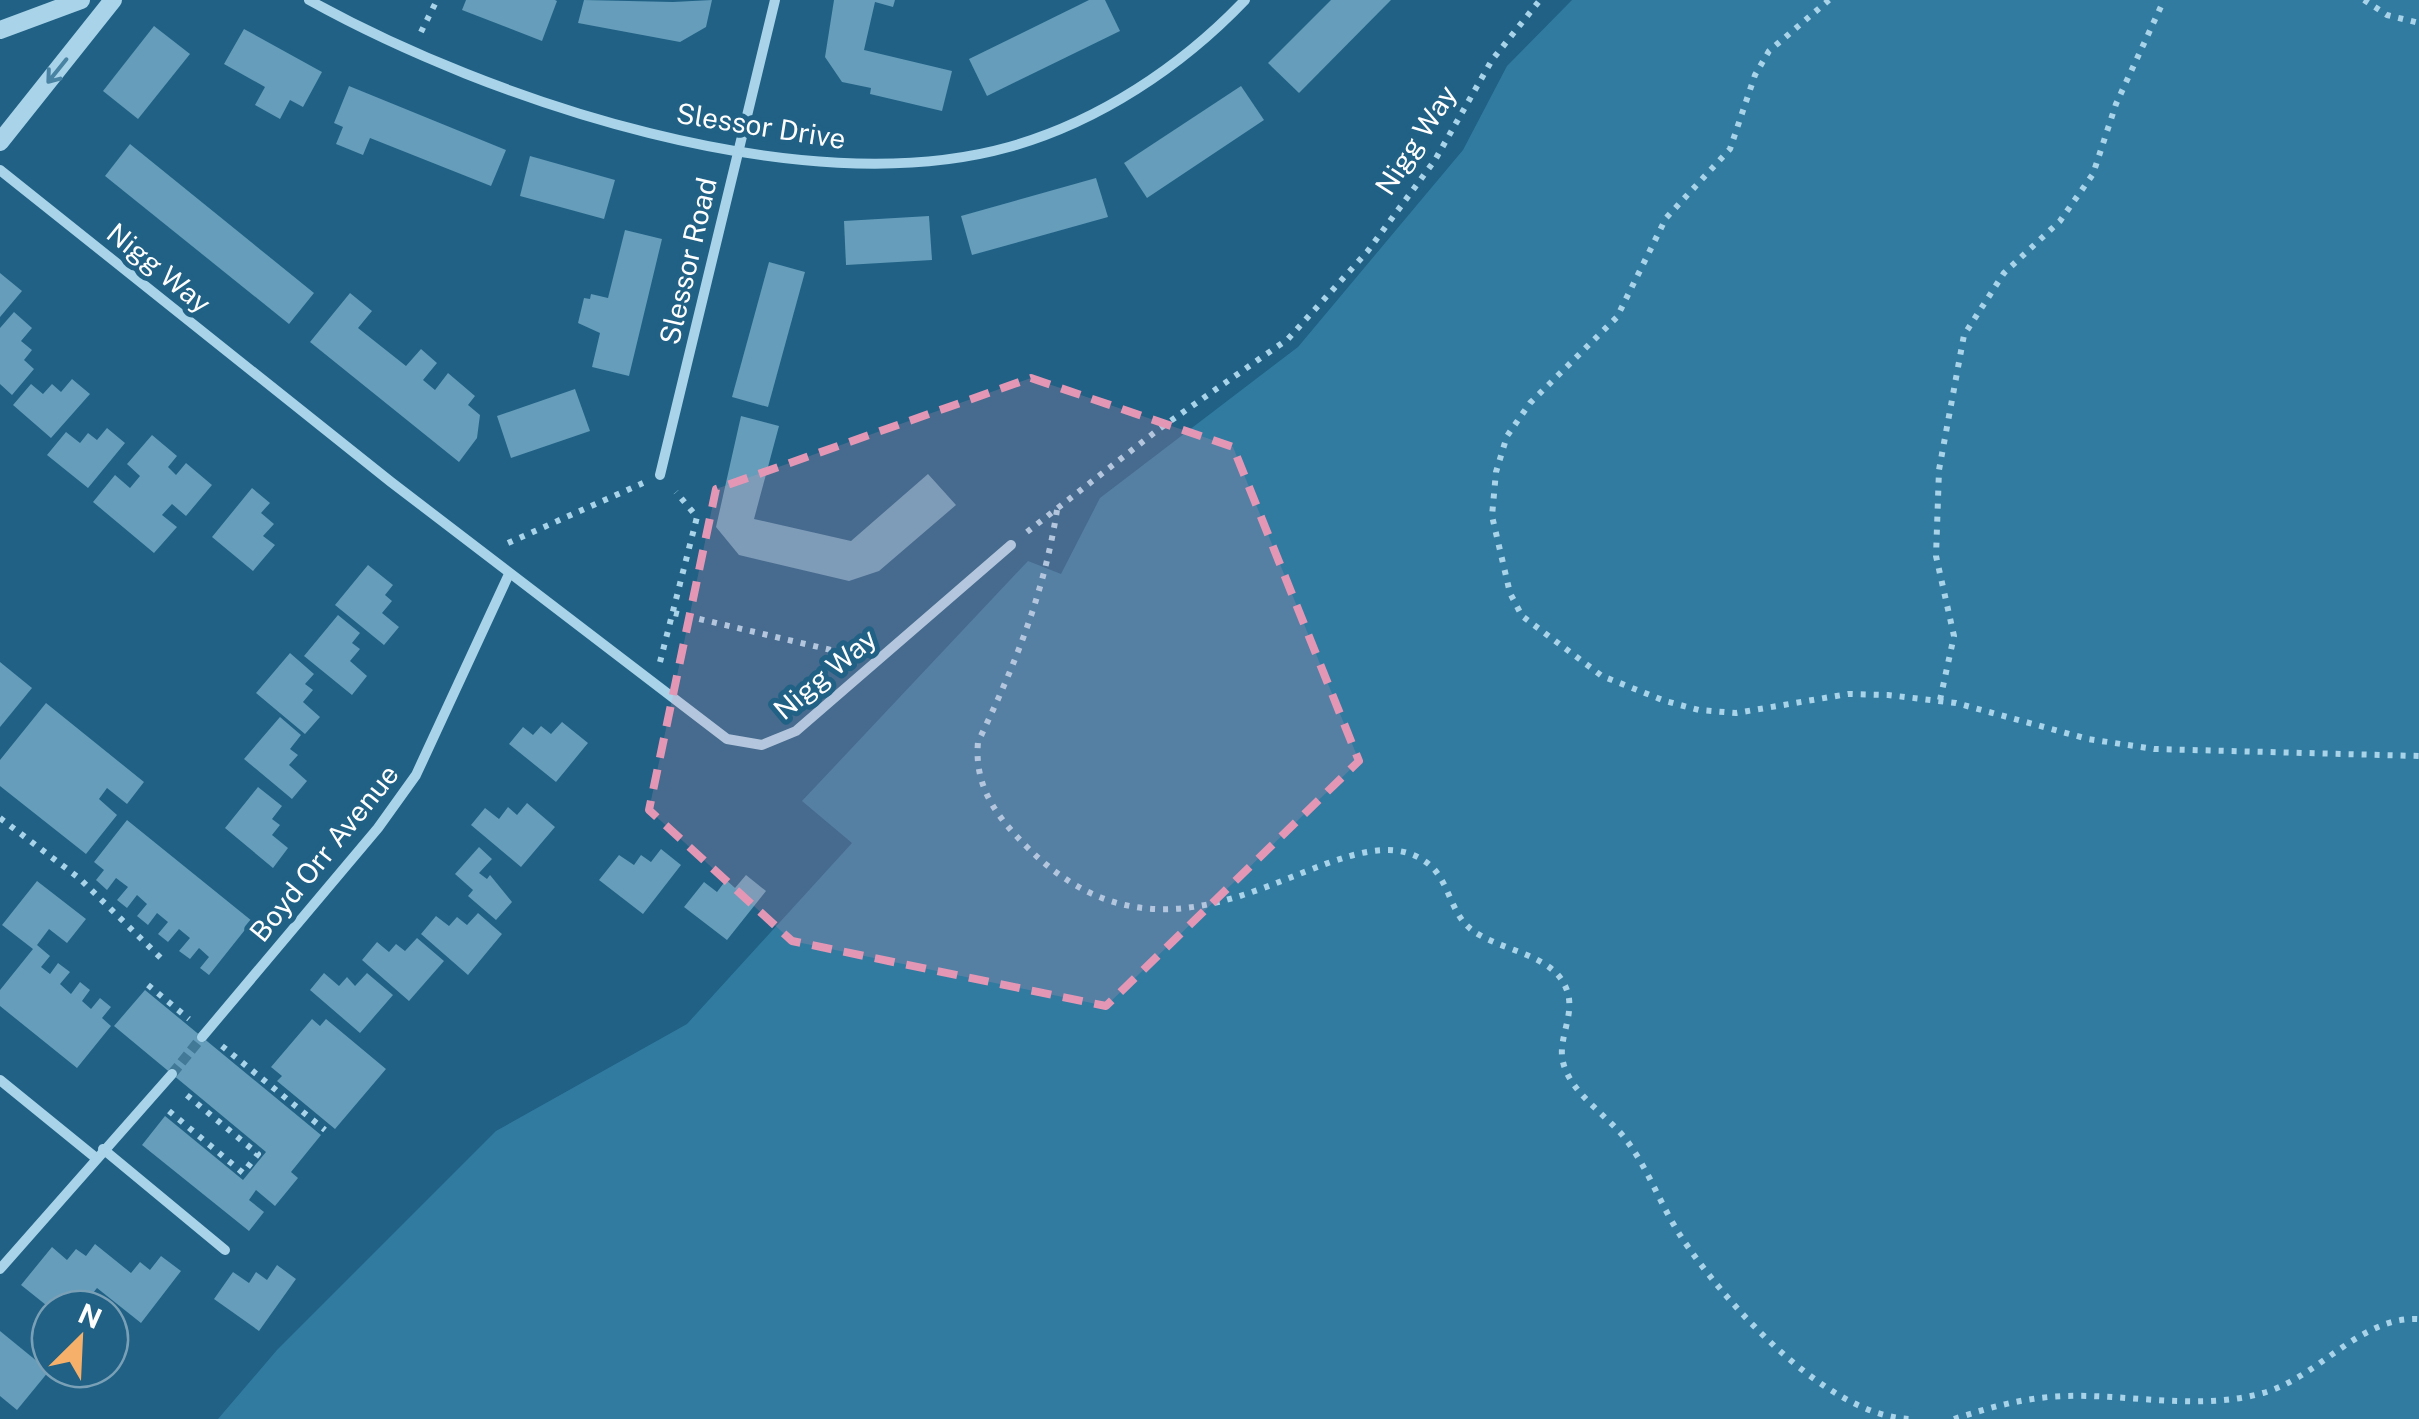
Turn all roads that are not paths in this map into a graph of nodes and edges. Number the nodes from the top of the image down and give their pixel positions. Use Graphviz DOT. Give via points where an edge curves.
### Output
graph roads {
  1 [pos="81,0"];
  2 [pos="113,0"];
  3 [pos="309,0"];
  4 [pos="775,0"];
  5 [pos="1244,0"];
  6 [pos="0,30"];
  7 [pos="0,142"];
  8 [pos="738,148"];
  9 [pos="0,170"];
  10 [pos="660,474"];
  11 [pos="1011,546"];
  12 [pos="510,574"];
  13 [pos="204,1035"];
  14 [pos="0,1080"];
  15 [pos="173,1080"];
  16 [pos="100,1154"];
  17 [pos="225,1250"];
  18 [pos="0,1269"];
  1 -- 6 [label="street"];
  2 -- 7 [label="street, one-way"];
  3 -- 8 [label="street, Slessor Drive" via="412,52 540,99"];
  4 -- 8 [label="street, Slessor Road"];
  5 -- 8 [label="street, Slessor Drive" via="1164,72 1092,115 1009,147 928,162 834,164"];
  8 -- 10 [label="street, Slessor Road"];
  9 -- 12 [label="street, Nigg Way"];
  11 -- 12 [label="street, Nigg Way" via="796,731 762,745 744,745 712,730"];
  12 -- 13 [label="street, Boyd Orr Avenue" via="416,775"];
  14 -- 16 [label="street"];
  15 -- 16 [label="street"];
  16 -- 17 [label="street"];
  16 -- 18 [label="street"];
}
